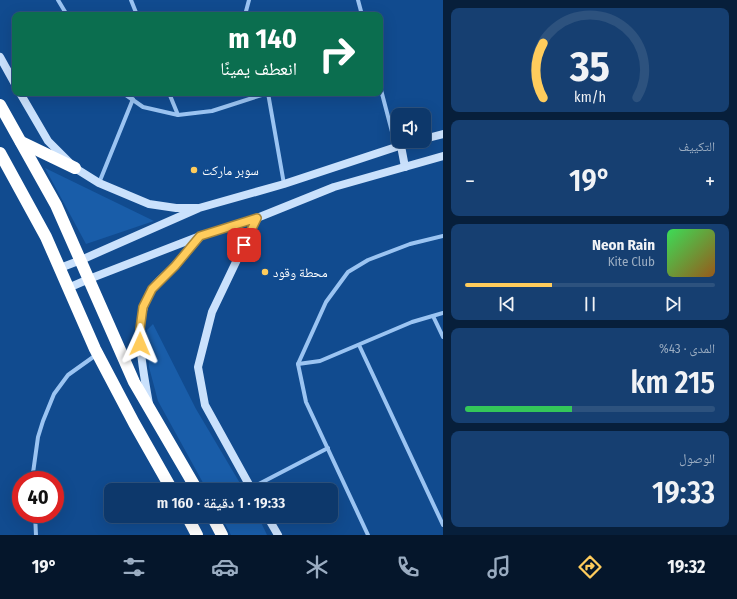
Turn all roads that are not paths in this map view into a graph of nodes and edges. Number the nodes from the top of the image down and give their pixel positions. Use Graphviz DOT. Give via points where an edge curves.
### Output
graph roads {
  1 [pos="58,0"];
  2 [pos="249,0"];
  3 [pos="358,0"];
  4 [pos="132,1"];
  5 [pos="65,12"];
  6 [pos="136,12"];
  7 [pos="246,12"];
  8 [pos="361,12"];
  9 [pos="0,58"];
  10 [pos="12,79"];
  11 [pos="22,96"];
  12 [pos="128,96"];
  13 [pos="170,96"];
  14 [pos="259,96"];
  15 [pos="269,96"];
  16 [pos="383,96"];
  17 [pos="133,99"];
  18 [pos="0,105"];
  19 [pos="178,115"];
  20 [pos="391,123"];
  21 [pos="443,134"];
  22 [pos="431,137"];
  23 [pos="21,142"];
  24 [pos="392,148"];
  25 [pos="399,148"];
  26 [pos="0,153"];
  27 [pos="443,156"];
  28 [pos="404,167"];
  29 [pos="75,168"];
  30 [pos="98,183"];
  31 [pos="284,184"];
  32 [pos="199,208"];
  33 [pos="257,218"];
  34 [pos="200,236"];
  35 [pos="443,236"];
  36 [pos="81,260"];
  37 [pos="60,268"];
  38 [pos="89,278"];
  39 [pos="68,288"];
  40 [pos="443,313"];
  41 [pos="433,316"];
  42 [pos="443,337"];
  43 [pos="358,345"];
  44 [pos="98,354"];
  45 [pos="298,364"];
  46 [pos="151,410"];
  47 [pos="328,448"];
  48 [pos="33,471"];
  49 [pos="168,483"];
  50 [pos="193,483"];
  51 [pos="249,483"];
  52 [pos="263,483"];
  53 [pos="35,523"];
  54 [pos="191,523"];
  55 [pos="216,523"];
  56 [pos="271,523"];
  57 [pos="443,524"];
  58 [pos="36,535"];
  59 [pos="197,535"];
  60 [pos="222,535"];
  61 [pos="278,535"];
  62 [pos="368,535"];
  1 -- 5 [label="street"];
  2 -- 7 [label="street"];
  3 -- 8 [label="street"];
  4 -- 6 [label="street"];
  9 -- 10 [label="street"];
  11 -- 29 [label="street" via="48,141"];
  12 -- 17 [label="street"];
  13 -- 19 [label="street"];
  14 -- 19 [label="street" via="212,111"];
  15 -- 31 [label="street"];
  16 -- 20 [label="street"];
  17 -- 19 [label="street" via="143,107"];
  17 -- 30 [label="street"];
  18 -- 23 [label="highway"];
  21 -- 22 [label="street"];
  23 -- 29 [label="highway"];
  23 -- 36 [label="highway" via="56,205"];
  24 -- 31 [label="street"];
  25 -- 28 [label="street"];
  26 -- 37 [label="highway"];
  27 -- 28 [label="street"];
  28 -- 33 [label="street" via="334,187"];
  29 -- 30 [label="street"];
  30 -- 32 [label="street" via="149,204"];
  31 -- 32 [label="street"];
  32 -- 36 [label="street"];
  33 -- 34 [label="street"];
  33 -- 51 [label="street" via="212,312 198,367 205,405"];
  34 -- 38 [label="street"];
  34 -- 46 [label="street" via="152,289 143,307 140,329 141,359"];
  35 -- 45 [label="street" via="410,244 368,260 348,272 326,302"];
  36 -- 37 [label="street"];
  36 -- 38 [label="highway"];
  37 -- 39 [label="highway"];
  38 -- 39 [label="street"];
  38 -- 46 [label="highway" via="134,382"];
  39 -- 44 [label="highway"];
  40 -- 41 [label="street"];
  41 -- 42 [label="street"];
  41 -- 43 [label="street"];
  43 -- 45 [label="street" via="320,361"];
  43 -- 57 [label="street"];
  44 -- 48 [label="street" via="68,375 54,394 38,437"];
  44 -- 49 [label="highway"];
  45 -- 47 [label="street" via="306,402"];
  46 -- 50 [label="highway"];
  47 -- 52 [label="street"];
  47 -- 62 [label="street"];
  53 -- 58 [label="street"];
  54 -- 59 [label="highway"];
  55 -- 60 [label="highway"];
  56 -- 61 [label="street"];
}
